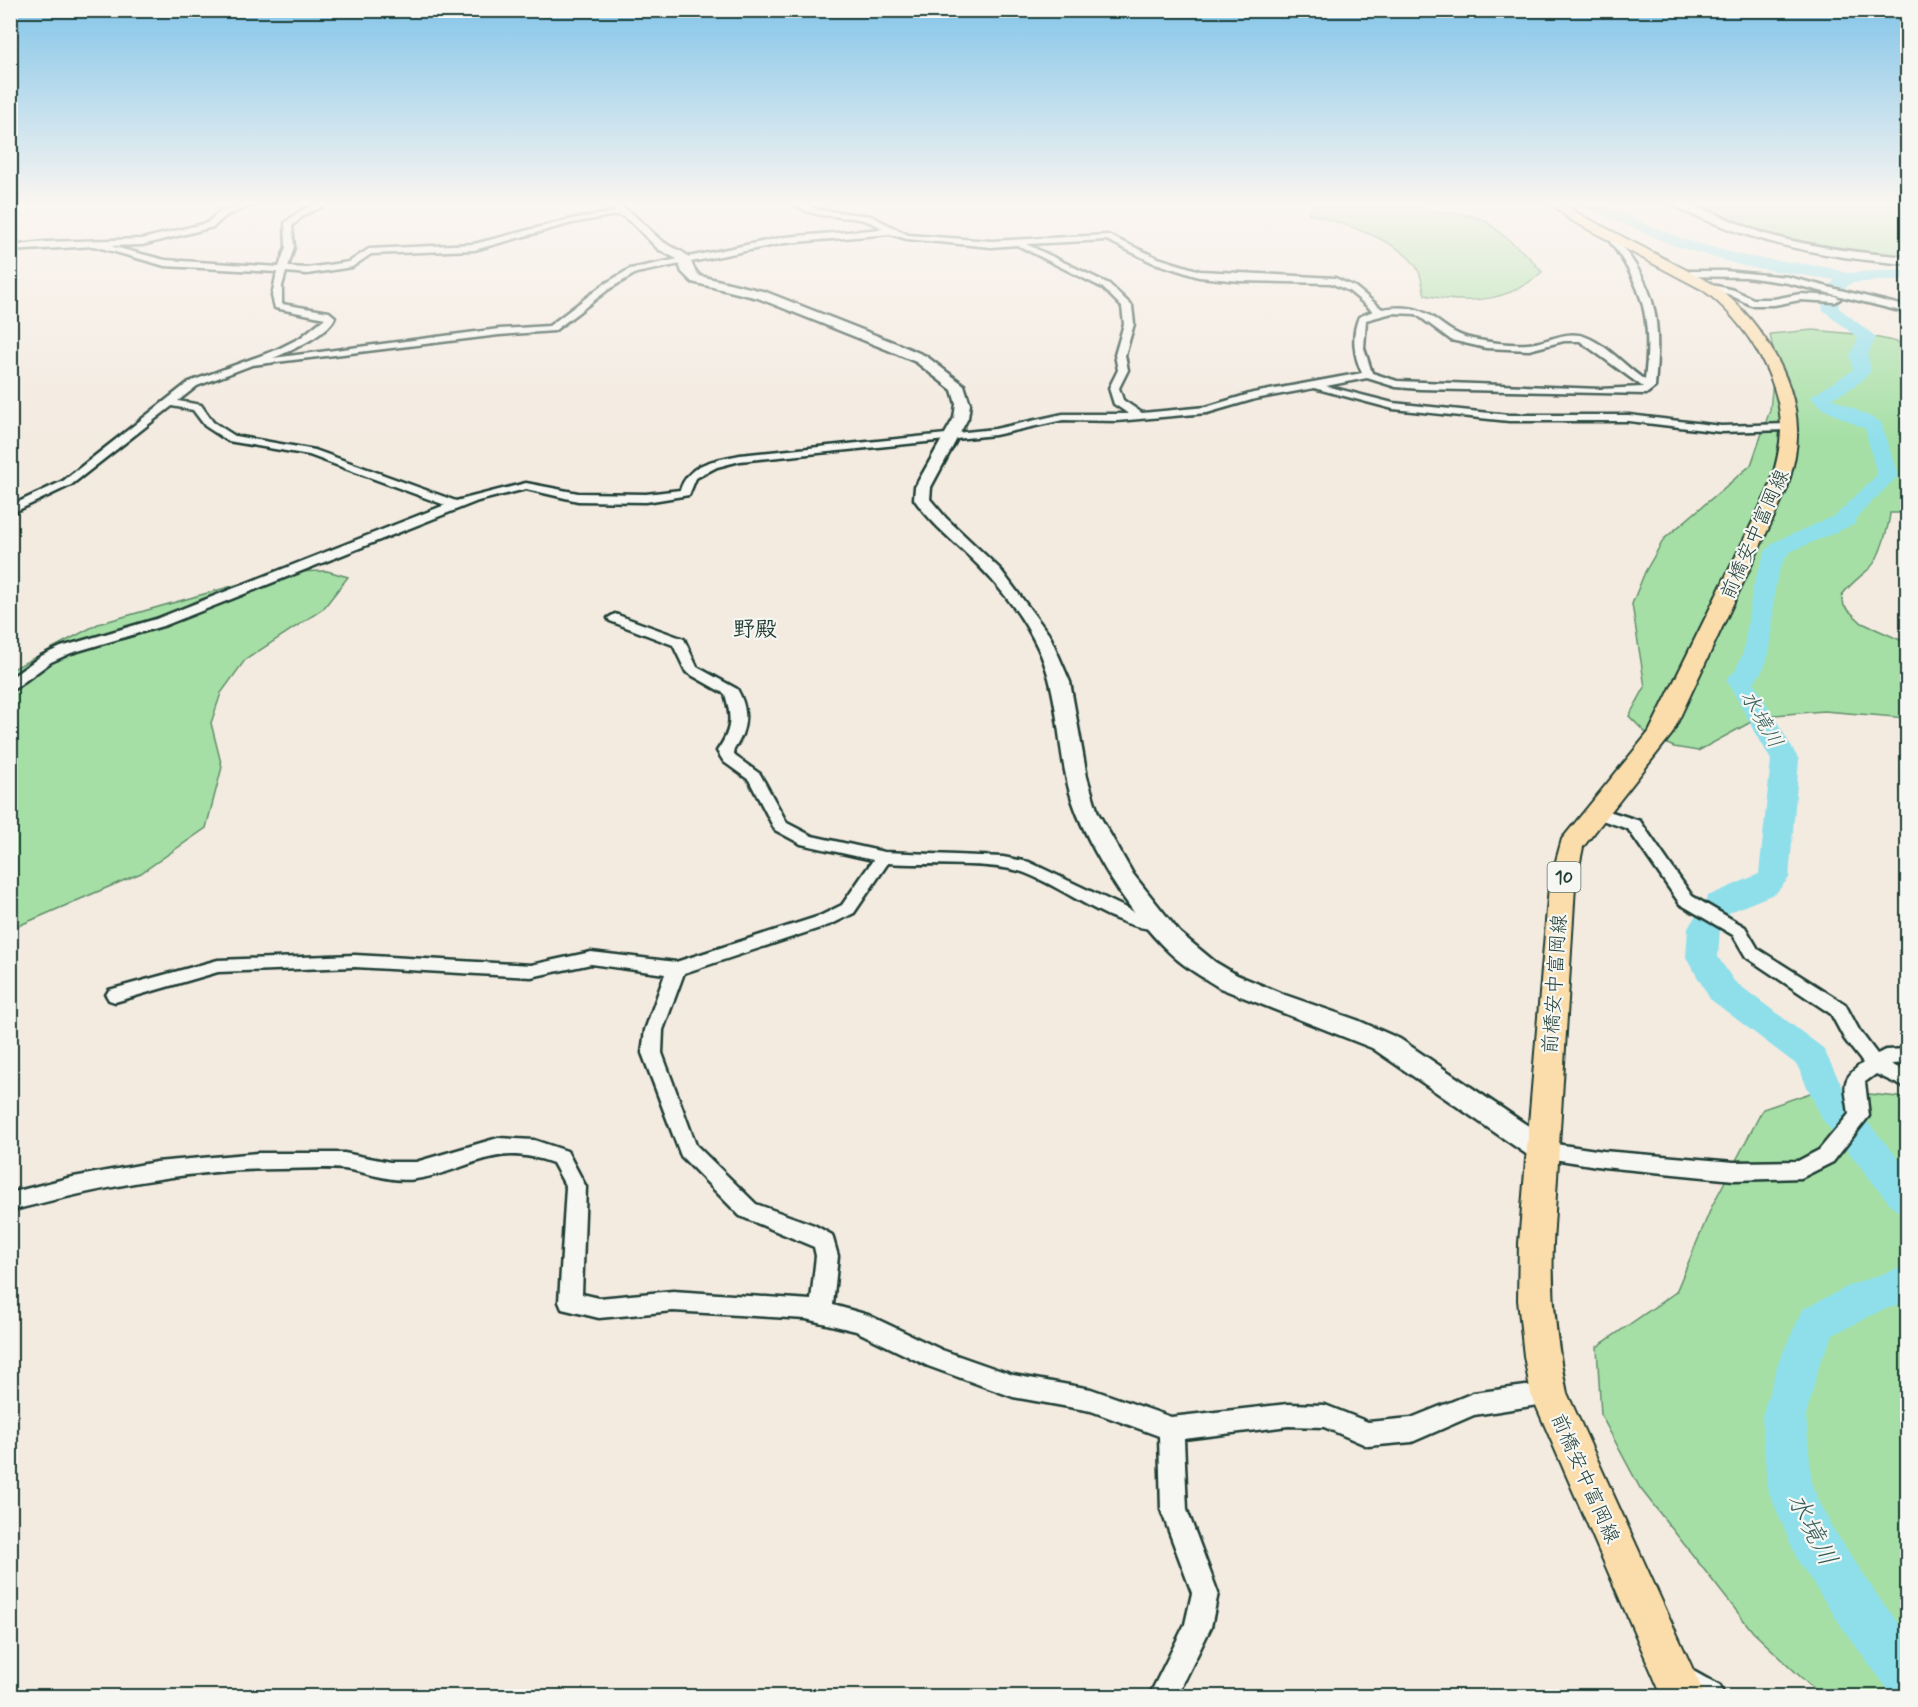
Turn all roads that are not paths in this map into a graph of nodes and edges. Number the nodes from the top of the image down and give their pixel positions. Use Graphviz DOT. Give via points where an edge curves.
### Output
graph roads {
  1 [pos="280,283"];
  2 [pos="613,283"];
  3 [pos="711,283"];
  4 [pos="1099,283"];
  5 [pos="1338,283"];
  6 [pos="1641,283"];
  7 [pos="1700,283"];
  8 [pos="1796,283"];
  9 [pos="1708,287"];
  10 [pos="1881,305"];
  11 [pos="1908,308"];
  12 [pos="1379,311"];
  13 [pos="254,363"];
  14 [pos="1368,375"];
  15 [pos="1310,385"];
  16 [pos="1650,387"];
  17 [pos="168,402"];
  18 [pos="1140,416"];
  19 [pos="1790,427"];
  20 [pos="952,435"];
  21 [pos="453,504"];
  22 [pos="10,511"];
  23 [pos="615,618"];
  24 [pos="10,688"];
  25 [pos="1596,812"];
  26 [pos="884,857"];
  27 [pos="1159,924"];
  28 [pos="676,969"];
  29 [pos="115,995"];
  30 [pos="1908,1056"];
  31 [pos="1874,1064"];
  32 [pos="1908,1082"];
  33 [pos="1542,1150"];
  34 [pos="10,1202"];
  35 [pos="821,1313"];
  36 [pos="1548,1394"];
  37 [pos="1172,1429"];
  38 [pos="1678,1684"];
  39 [pos="1163,1696"];
  40 [pos="1710,1696"];
  1 -- 13 [label="street" via="278,306 326,314 329,321 303,340"];
  2 -- 13 [label="street" via="551,329"];
  3 -- 20 [label="street" via="762,295 921,359 959,388 961,418"];
  4 -- 18 [label="street" via="1127,306 1128,324 1120,355 1123,370 1114,388 1118,402"];
  5 -- 12 [label="street"];
  6 -- 16 [label="street" via="1653,318"];
  7 -- 9 [label="main road, 前橋安中富岡線 / 10"];
  8 -- 10 [label="street" via="1851,294"];
  9 -- 10 [label="street" via="1751,302 1816,297"];
  9 -- 19 [label="main road, 前橋安中富岡線 / 10" via="1740,315 1774,367 1784,389"];
  10 -- 11 [label="street"];
  12 -- 14 [label="street" via="1362,319 1357,339"];
  12 -- 16 [label="street" via="1424,314 1444,333 1477,343 1531,347 1578,338 1600,350 1635,381"];
  13 -- 17 [label="street" via="193,384"];
  14 -- 15 [label="street"];
  14 -- 16 [label="street" via="1395,384 1420,386 1600,392 1642,392"];
  15 -- 18 [label="street" via="1207,410"];
  15 -- 19 [label="street" via="1393,406 1509,418 1629,418 1721,429"];
  17 -- 21 [label="street" via="197,407 209,424 232,438 310,452"];
  17 -- 22 [label="street" via="67,483"];
  18 -- 20 [label="street" via="1063,417 1019,428"];
  19 -- 25 [label="main road, 前橋安中富岡線 / 10" via="1788,460 1778,489 1660,734"];
  20 -- 21 [label="street" via="740,458 691,476 685,493 666,497 578,497 526,486"];
  20 -- 27 [label="street" via="923,488 922,499 944,528 977,554 1001,581 1046,644 1057,666 1081,797 1109,854"];
  21 -- 24 [label="street" via="172,618 66,650 46,659"];
  23 -- 26 [label="street" via="679,642 691,669 732,692 741,722 737,735 724,751 755,777 780,826 807,840"];
  25 -- 31 [label="street" via="1634,825 1686,900 1739,931 1752,953 1838,1009"];
  25 -- 33 [label="main road, 前橋安中富岡線 / 10" via="1571,845 1562,886"];
  26 -- 27 [label="street" via="1003,862 1029,868 1142,923"];
  26 -- 28 [label="street" via="848,909 826,920"];
  27 -- 33 [label="street" via="1187,953 1229,981 1268,1000 1382,1041"];
  28 -- 29 [label="street" via="591,958 531,970 355,961 218,966"];
  28 -- 35 [label="street" via="654,1030 652,1053 688,1150 748,1210 824,1242 827,1256"];
  30 -- 31 [label="street" via="1886,1057"];
  31 -- 32 [label="street"];
  31 -- 33 [label="street" via="1855,1079 1859,1116 1826,1156 1801,1169 1734,1171"];
  33 -- 36 [label="main road, 前橋安中富岡線 / 10" via="1534,1275 1538,1347"];
  34 -- 35 [label="street" via="167,1169 258,1161 344,1161 390,1171 416,1171 498,1146 534,1148 560,1158 576,1187 570,1302 599,1308 673,1301"];
  35 -- 37 [label="street" via="860,1322 936,1358 1013,1386 1091,1400"];
  36 -- 37 [label="street" via="1473,1404 1412,1430 1368,1434 1325,1416 1287,1415"];
  36 -- 38 [label="main road, 前橋安中富岡線 / 10"];
  37 -- 39 [label="street" via="1174,1510 1205,1593 1198,1628"];
  38 -- 40 [label="street"];
}
